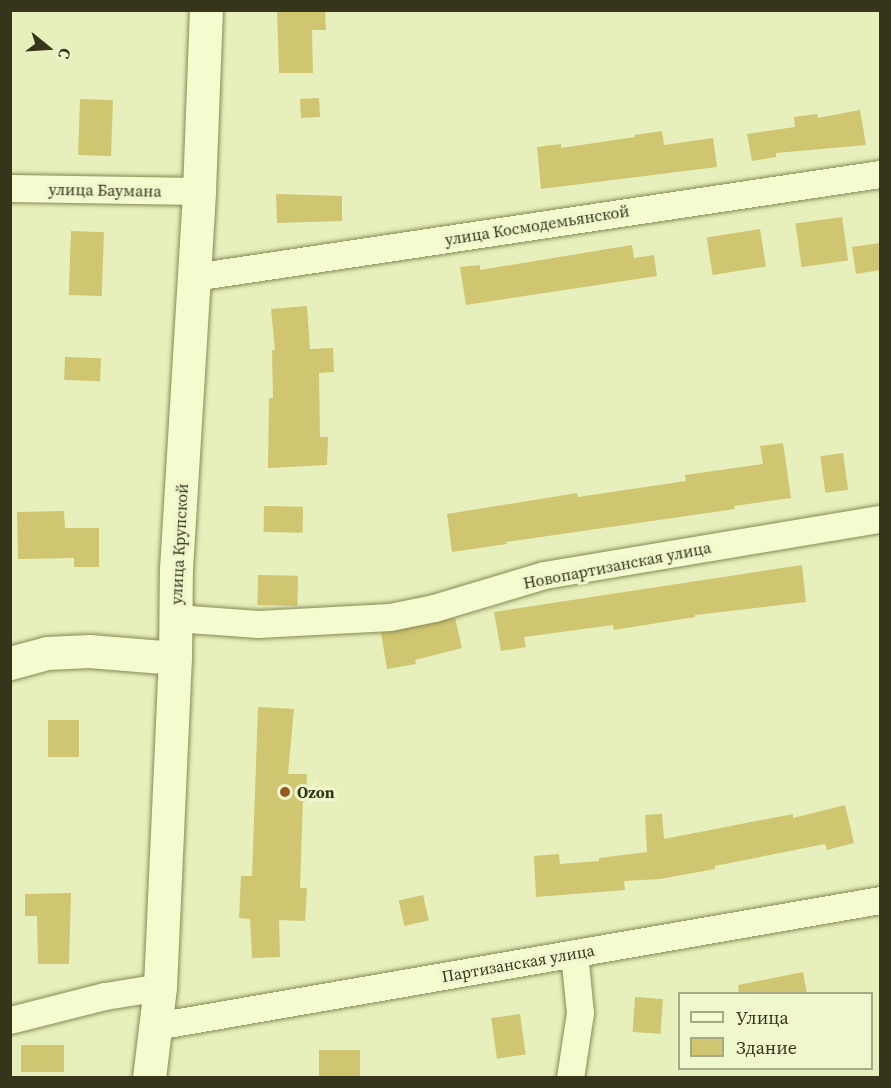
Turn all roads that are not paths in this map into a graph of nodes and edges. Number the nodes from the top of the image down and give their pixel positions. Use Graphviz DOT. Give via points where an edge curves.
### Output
graph roads {
  1 [pos="206,10"];
  2 [pos="880,174"];
  3 [pos="10,188"];
  4 [pos="199,192"];
  5 [pos="194,277"];
  6 [pos="880,519"];
  7 [pos="176,618"];
  8 [pos="175,658"];
  9 [pos="10,663"];
  10 [pos="880,900"];
  11 [pos="574,953"];
  12 [pos="160,987"];
  13 [pos="10,1020"];
  14 [pos="156,1026"];
  15 [pos="149,1077"];
  16 [pos="570,1077"];
  1 -- 4 [label="street, улица Крупской"];
  2 -- 5 [label="street, улица Космодемьянской"];
  3 -- 4 [label="street, улица Баумана"];
  4 -- 5 [label="street, улица Крупской"];
  5 -- 7 [label="street, улица Крупской"];
  6 -- 7 [label="street, Новопартизанская улица" via="544,575 390,617 258,624"];
  7 -- 8 [label="street, улица Крупской"];
  8 -- 9 [label="street" via="89,651 47,653"];
  8 -- 12 [label="street, улица Крупской"];
  10 -- 11 [label="street, Партизанская улица"];
  11 -- 14 [label="street, Партизанская улица"];
  11 -- 16 [label="street" via="580,1013"];
  12 -- 13 [label="street" via="105,996"];
  12 -- 14 [label="street, улица Крупской"];
  14 -- 15 [label="street, улица Крупской"];
}
